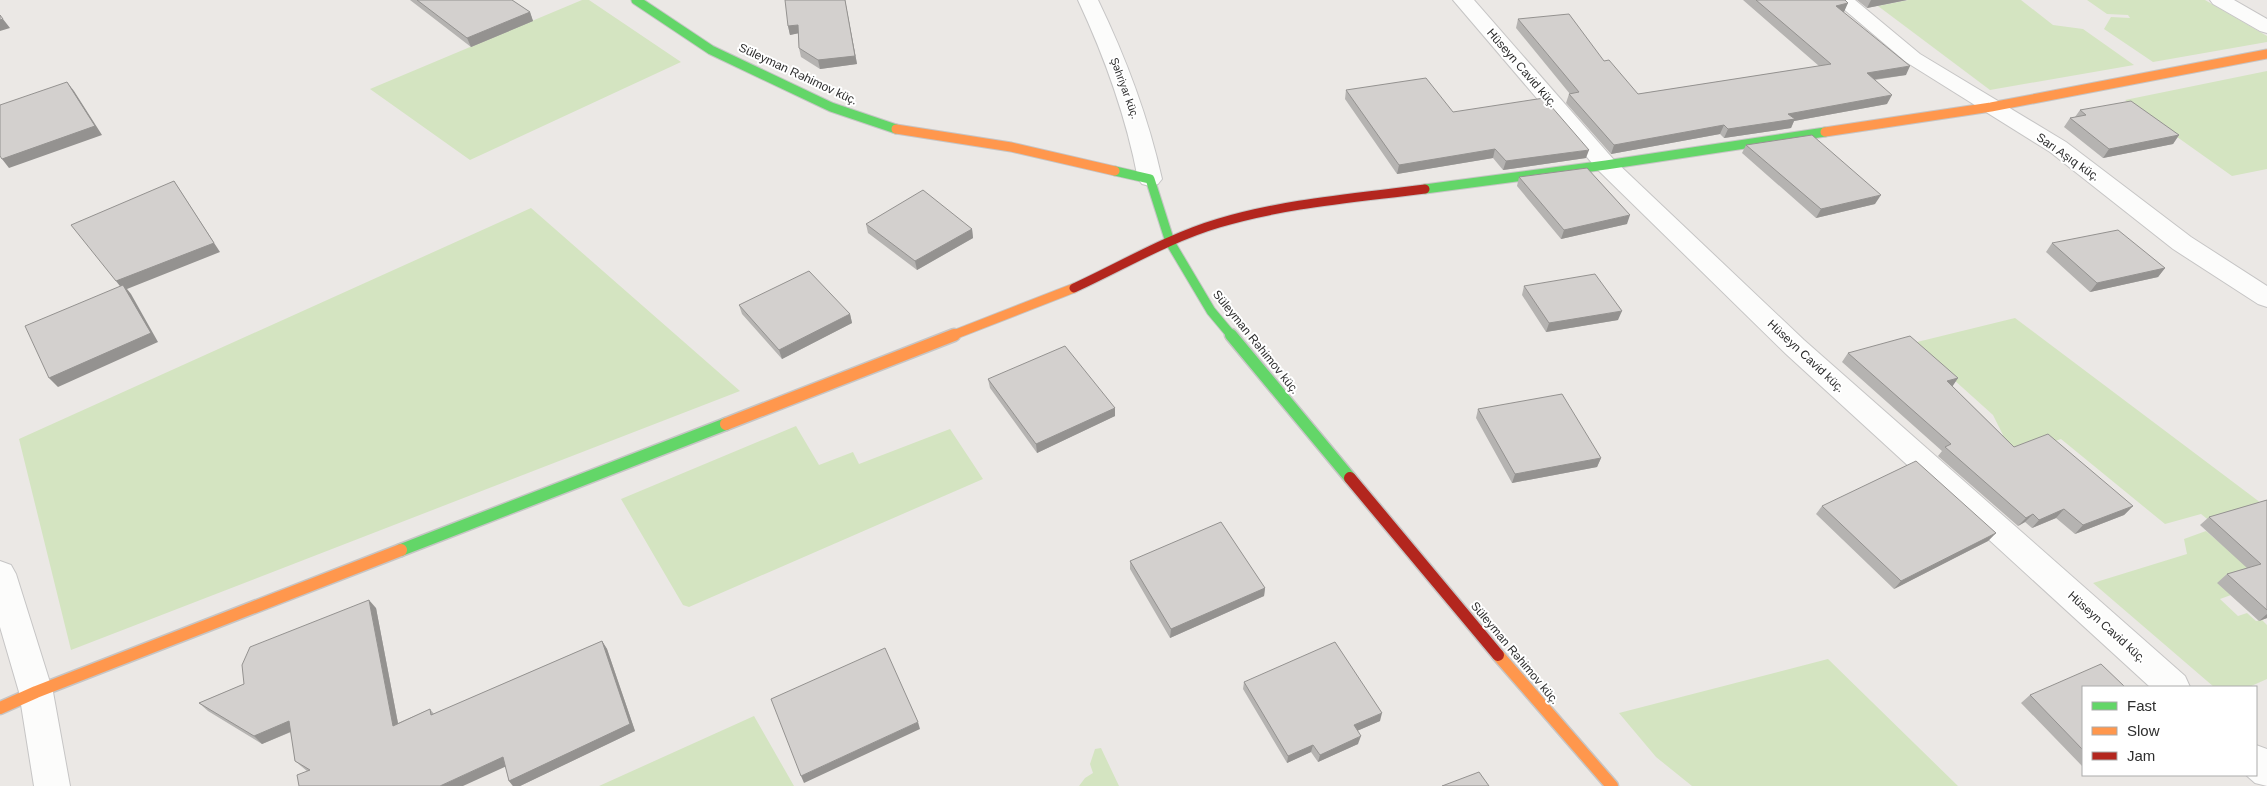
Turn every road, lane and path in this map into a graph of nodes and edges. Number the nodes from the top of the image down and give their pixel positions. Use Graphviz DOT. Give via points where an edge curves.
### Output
graph roads {
  1 [pos="636,0"];
  2 [pos="1088,0"];
  3 [pos="1463,0"];
  4 [pos="1843,0"];
  5 [pos="2220,0"];
  6 [pos="2267,27"];
  7 [pos="2267,54"];
  8 [pos="1991,108"];
  9 [pos="1606,165"];
  10 [pos="1150,179"];
  11 [pos="1170,242"];
  12 [pos="2267,298"];
  13 [pos="0,574"];
  14 [pos="2173,686"];
  15 [pos="36,692"];
  16 [pos="0,708"];
  17 [pos="2257,762"];
  18 [pos="2267,771"];
  19 [pos="52,786"];
  20 [pos="1612,786"];
  1 -- 10 [label="street, Süleyman Rəhimov küç." via="712,50 841,111 887,127 1011,147"];
  2 -- 10 [label="street, Şəhriyar küç." via="1128,93 1143,140"];
  3 -- 9 [label="street, Hüseyn Cavid küç."];
  4 -- 8 [label="street, Sarı Aşıq küç." via="1913,58"];
  5 -- 6 [label="street"];
  7 -- 8 [label="street"];
  8 -- 9 [label="street"];
  8 -- 12 [label="street, Sarı Aşıq küç." via="2058,147 2182,242"];
  9 -- 11 [label="street" via="1277,209 1218,223"];
  9 -- 14 [label="street, Hüseyn Cavid küç." via="1795,347"];
  10 -- 11 [label="street, Süleyman Rəhimov küç."];
  11 -- 15 [label="street" via="1059,295"];
  11 -- 20 [label="street, Süleyman Rəhimov küç." via="1211,311 1528,691"];
  13 -- 15 [label="street"];
  15 -- 16 [label="street"];
  15 -- 19 [label="street"];
  17 -- 18 [label="street"];
}
